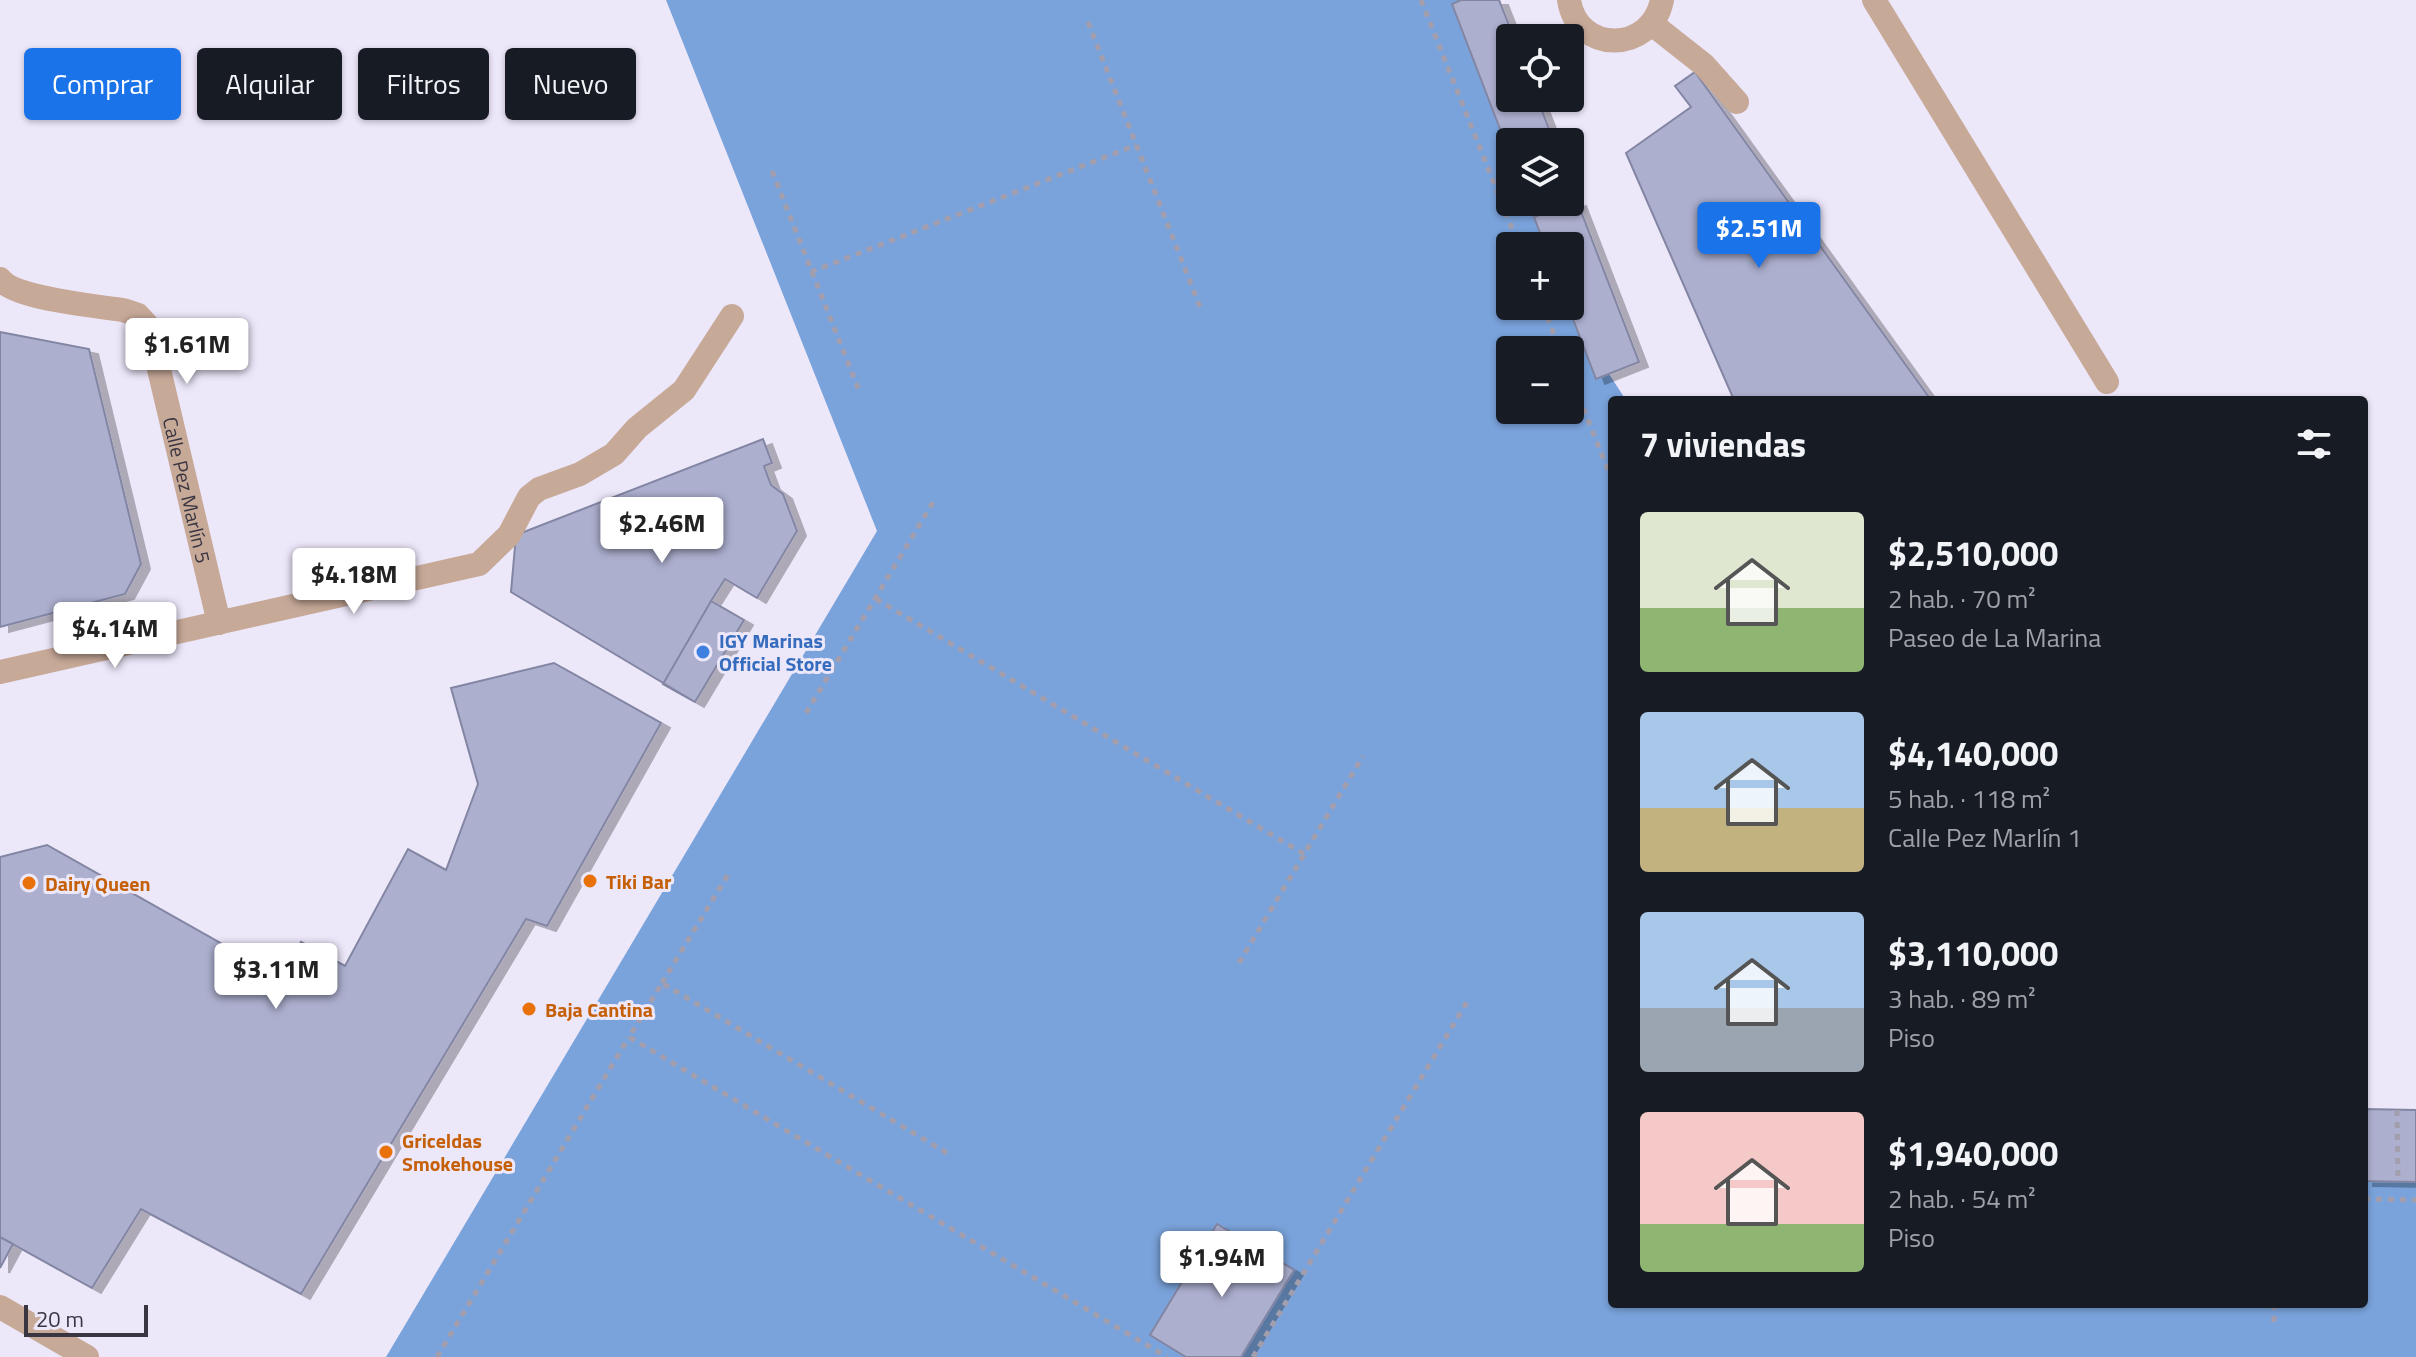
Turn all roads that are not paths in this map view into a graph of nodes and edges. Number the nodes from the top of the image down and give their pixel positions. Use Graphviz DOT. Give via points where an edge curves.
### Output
graph roads {
  1 [pos="1569,0"];
  2 [pos="1662,0"];
  3 [pos="1874,0"];
  4 [pos="1652,24"];
  5 [pos="1737,102"];
  6 [pos="0,279"];
  7 [pos="732,316"];
  8 [pos="2107,382"];
  9 [pos="219,623"];
  10 [pos="0,672"];
  11 [pos="0,1307"];
  12 [pos="87,1357"];
  1 -- 4 [label="street" via="1577,21 1598,38 1624,41"];
  2 -- 4 [label="street"];
  3 -- 8 [label="street"];
  4 -- 5 [label="street" via="1704,65"];
  6 -- 9 [label="street, Calle Pez Marlín 5" via="24,294 123,310 138,315 149,327"];
  7 -- 9 [label="street" via="684,390 614,454 529,497 509,535 479,564"];
  9 -- 10 [label="street"];
  11 -- 12 [label="street"];
}
